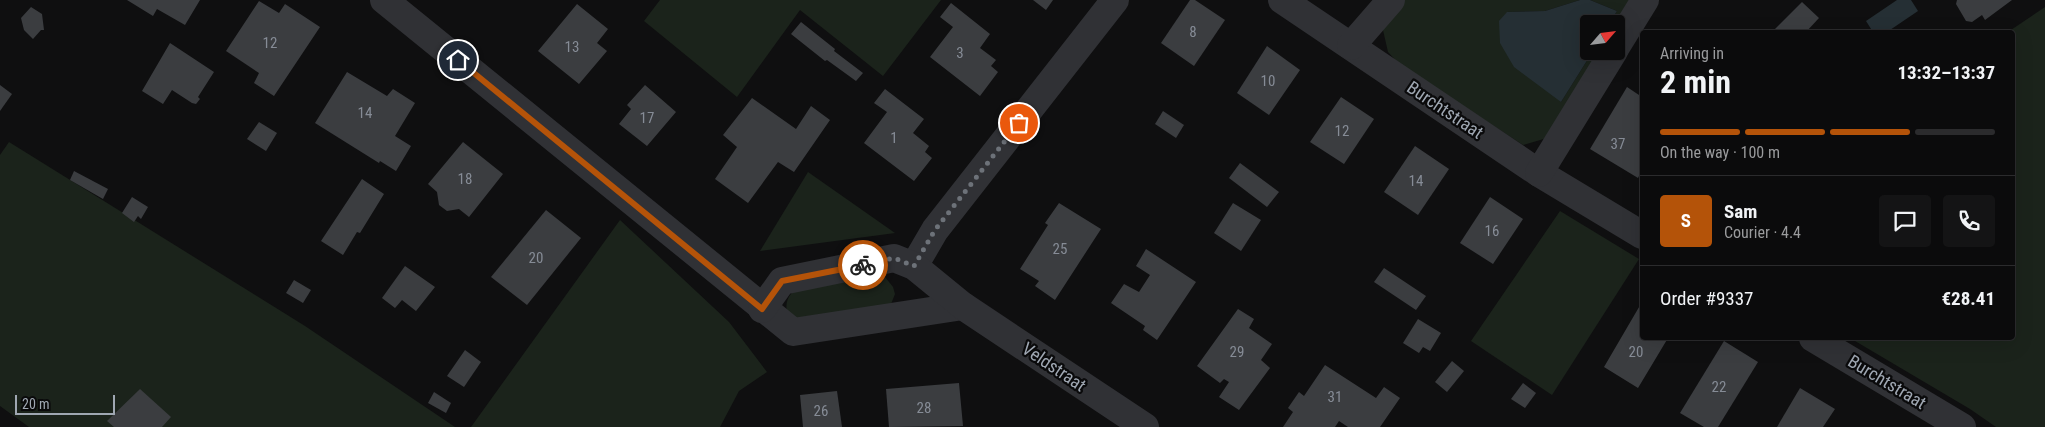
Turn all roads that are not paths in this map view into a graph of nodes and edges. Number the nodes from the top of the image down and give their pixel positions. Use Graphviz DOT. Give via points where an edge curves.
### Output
graph roads {
  1 [pos="384,0"];
  2 [pos="1115,0"];
  3 [pos="1282,0"];
  4 [pos="1391,0"];
  5 [pos="1645,0"];
  6 [pos="1625,32"];
  7 [pos="1351,46"];
  8 [pos="1608,60"];
  9 [pos="1539,173"];
  10 [pos="1640,234"];
  11 [pos="914,266"];
  12 [pos="963,306"];
  13 [pos="762,309"];
  14 [pos="1816,340"];
  15 [pos="1145,427"];
  16 [pos="1962,427"];
  1 -- 13 [label="street"];
  2 -- 11 [label="street" via="935,230"];
  3 -- 7 [label="street, Burchtstraat"];
  4 -- 7 [label="street"];
  5 -- 6 [label="street"];
  7 -- 9 [label="street, Burchtstraat"];
  8 -- 9 [label="street"];
  9 -- 10 [label="street, Burchtstraat"];
  11 -- 12 [label="street, Veldstraat"];
  11 -- 13 [label="street, Veldstraat" via="894,258 782,281"];
  12 -- 13 [label="street" via="793,332"];
  12 -- 15 [label="street, Veldstraat"];
  14 -- 16 [label="street, Burchtstraat"];
}
